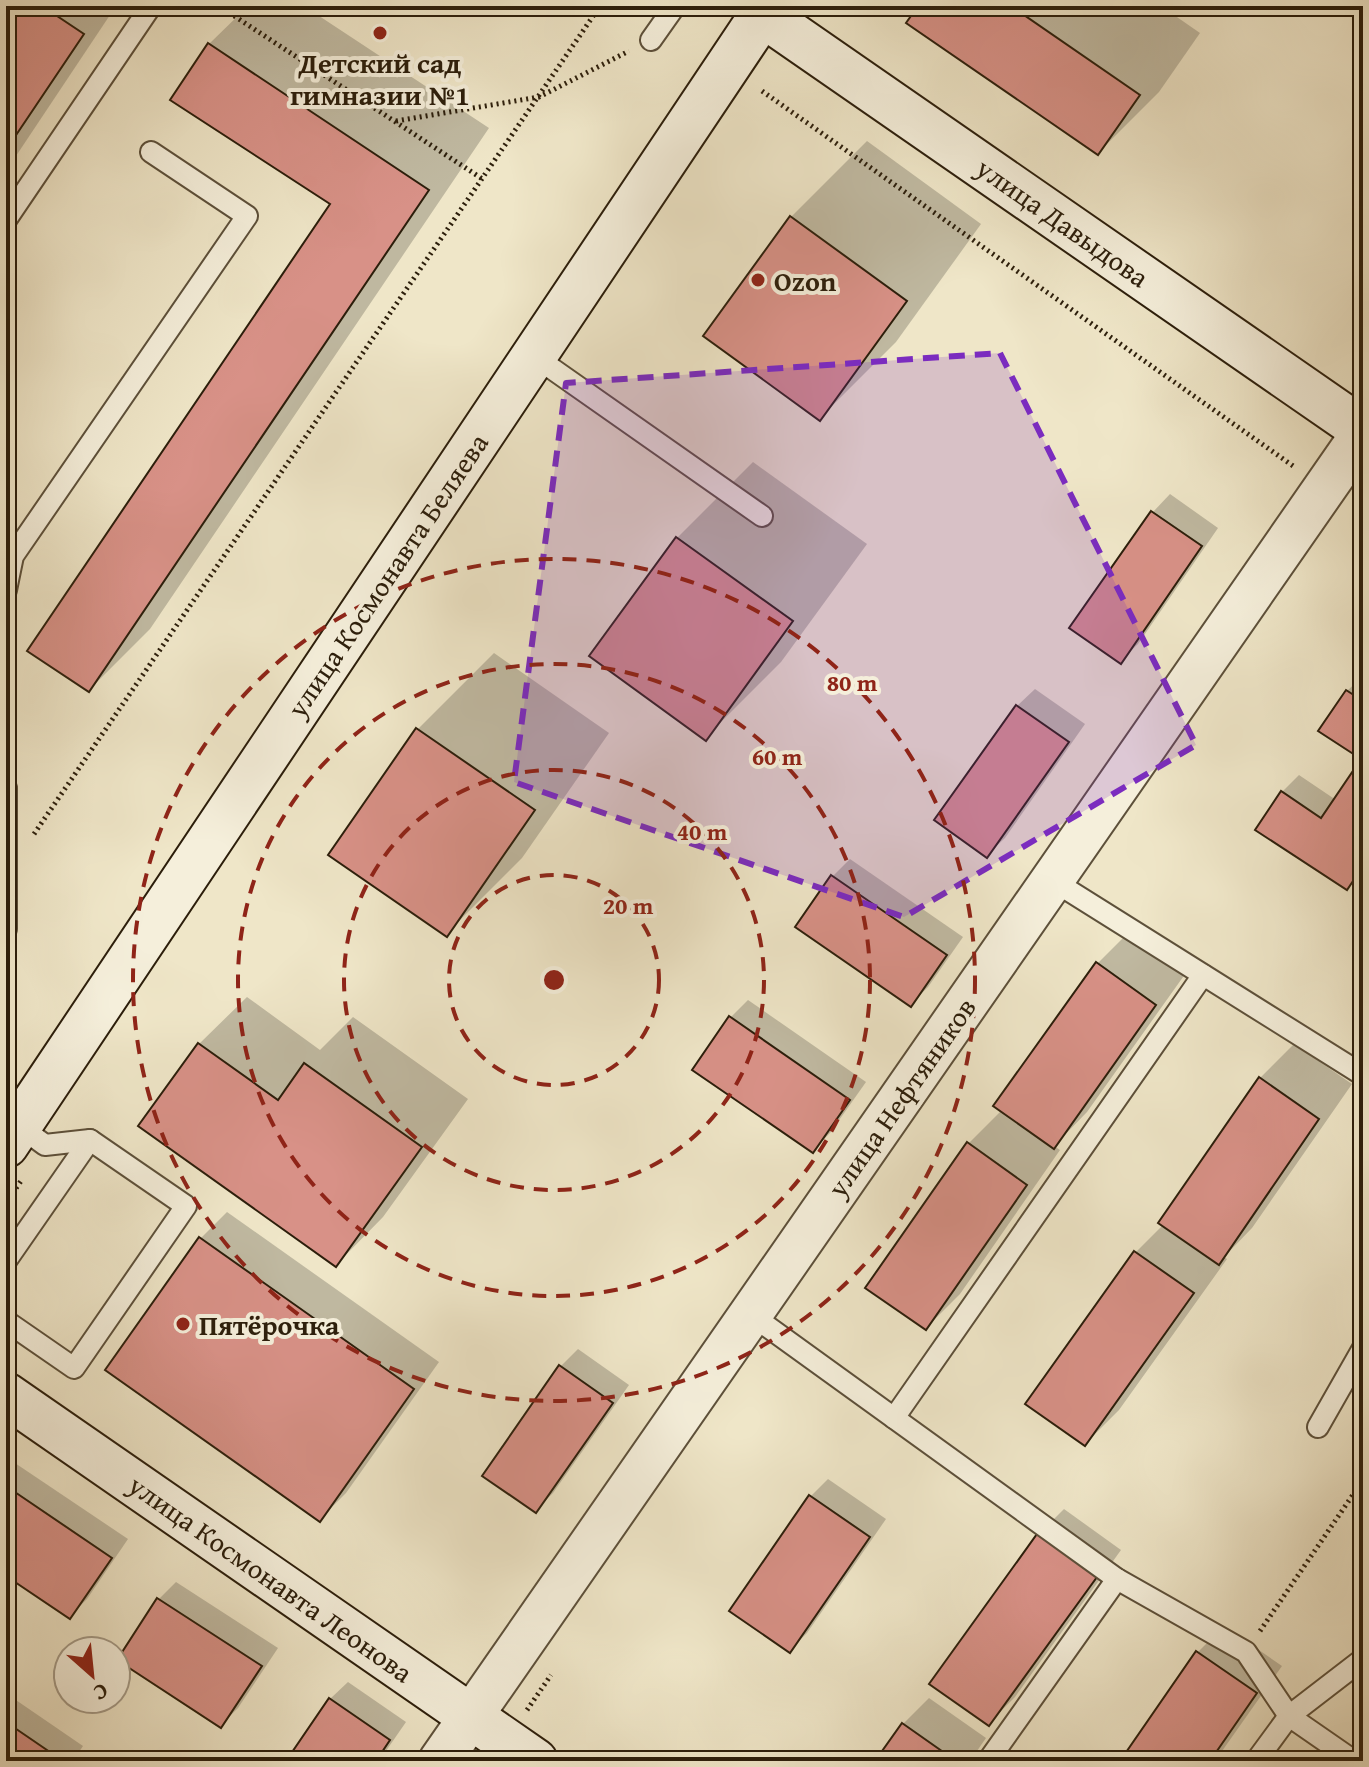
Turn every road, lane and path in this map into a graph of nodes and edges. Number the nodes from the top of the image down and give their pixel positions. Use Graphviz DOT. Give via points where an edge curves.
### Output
graph roads {
  1 [pos="151,6"];
  2 [pos="219,6"];
  3 [pos="600,6"];
  4 [pos="675,6"];
  5 [pos="765,10"];
  6 [pos="651,40"];
  7 [pos="762,91"];
  8 [pos="539,97"];
  9 [pos="394,121"];
  10 [pos="151,152"];
  11 [pos="484,180"];
  12 [pos="6,220"];
  13 [pos="534,356"];
  14 [pos="1363,431"];
  15 [pos="1325,489"];
  16 [pos="762,516"];
  17 [pos="6,590"];
  18 [pos="6,788"];
  19 [pos="9,871"];
  20 [pos="1052,880"];
  21 [pos="6,929"];
  22 [pos="1203,975"];
  23 [pos="1363,1075"];
  24 [pos="12,1135"];
  25 [pos="90,1140"];
  26 [pos="6,1261"];
  27 [pos="750,1314"];
  28 [pos="6,1321"];
  29 [pos="1363,1348"];
  30 [pos="6,1395"];
  31 [pos="894,1418"];
  32 [pos="1318,1427"];
  33 [pos="1363,1480"];
  34 [pos="1117,1579"];
  35 [pos="1246,1652"];
  36 [pos="1363,1659"];
  37 [pos="471,1716"];
  38 [pos="1289,1716"];
  39 [pos="440,1761"];
  40 [pos="535,1761"];
  41 [pos="988,1761"];
  42 [pos="1256,1761"];
  43 [pos="1354,1761"];
  1 -- 12 [label="lane"];
  2 -- 9 [label="path"];
  3 -- 8 [label="path"];
  4 -- 6 [label="lane"];
  5 -- 13 [label="street, улица Космонавта Беляева"];
  5 -- 14 [label="street, улица Давыдова"];
  6 -- 8 [label="path"];
  7 -- 15 [label="path"];
  8 -- 9 [label="path"];
  8 -- 11 [label="path"];
  9 -- 11 [label="path"];
  10 -- 17 [label="lane" via="247,216 13,556"];
  11 -- 19 [label="path"];
  13 -- 16 [label="lane"];
  13 -- 24 [label="street, улица Космонавта Беляева"];
  14 -- 15 [label="street, улица Нефтяников"];
  15 -- 20 [label="street, улица Нефтяников"];
  18 -- 19 [label="lane"];
  19 -- 21 [label="lane"];
  20 -- 22 [label="lane"];
  20 -- 27 [label="street, улица Нефтяников"];
  22 -- 23 [label="lane"];
  22 -- 31 [label="lane"];
  24 -- 25 [label="lane" via="45,1145"];
  25 -- 26 [label="lane"];
  25 -- 28 [label="lane" via="186,1206 74,1368"];
  27 -- 31 [label="lane"];
  27 -- 37 [label="street, улица Нефтяников"];
  29 -- 32 [label="lane"];
  30 -- 37 [label="street, улица Космонавта Леонова"];
  31 -- 34 [label="lane"];
  33 -- 35 [label="path"];
  34 -- 35 [label="lane"];
  34 -- 41 [label="lane"];
  35 -- 38 [label="lane"];
  36 -- 38 [label="lane"];
  37 -- 39 [label="street, улица Нефтяников"];
  37 -- 40 [label="street, улица Космонавта Леонова"];
  38 -- 42 [label="lane"];
  38 -- 43 [label="lane"];
}
